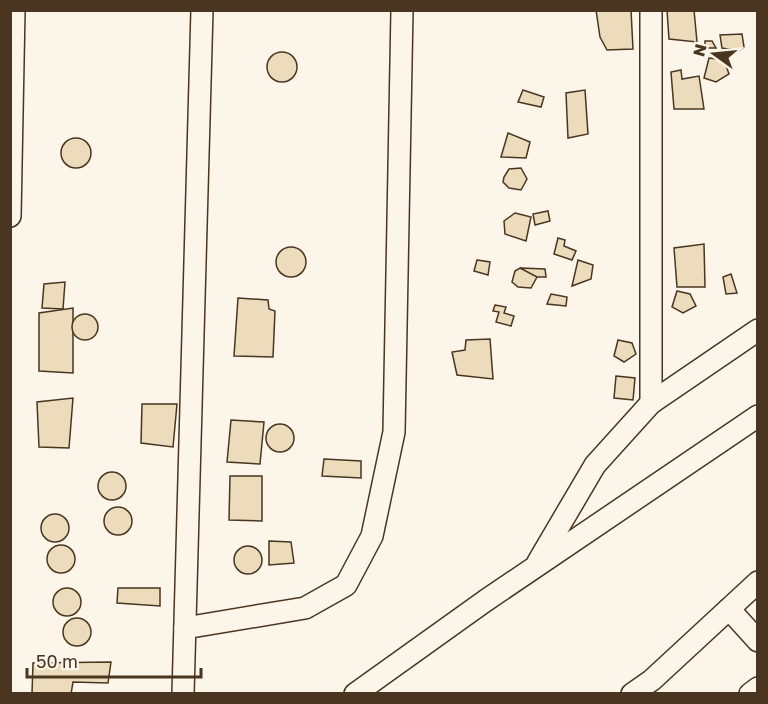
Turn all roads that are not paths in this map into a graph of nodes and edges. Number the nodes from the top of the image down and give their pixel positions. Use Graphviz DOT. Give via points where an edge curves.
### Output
graph roads {
  1 [pos="14,10"];
  2 [pos="202,10"];
  3 [pos="402,10"];
  4 [pos="651,10"];
  5 [pos="10,216"];
  6 [pos="758,330"];
  7 [pos="651,403"];
  8 [pos="758,416"];
  9 [pos="534,568"];
  10 [pos="758,582"];
  11 [pos="729,609"];
  12 [pos="185,628"];
  13 [pos="758,641"];
  14 [pos="656,687"];
  15 [pos="758,688"];
  16 [pos="183,693"];
  17 [pos="355,693"];
  18 [pos="632,693"];
  19 [pos="750,693"];
  1 -- 5 [label="street"];
  2 -- 12 [label="street"];
  3 -- 12 [label="street" via="394,432 372,536 346,585 305,608"];
  4 -- 7 [label="street"];
  6 -- 7 [label="street"];
  7 -- 9 [label="street" via="595,465"];
  8 -- 9 [label="street"];
  9 -- 17 [label="street"];
  10 -- 11 [label="street"];
  11 -- 13 [label="street"];
  11 -- 14 [label="street"];
  12 -- 16 [label="street"];
  14 -- 18 [label="street"];
  15 -- 19 [label="street"];
}
